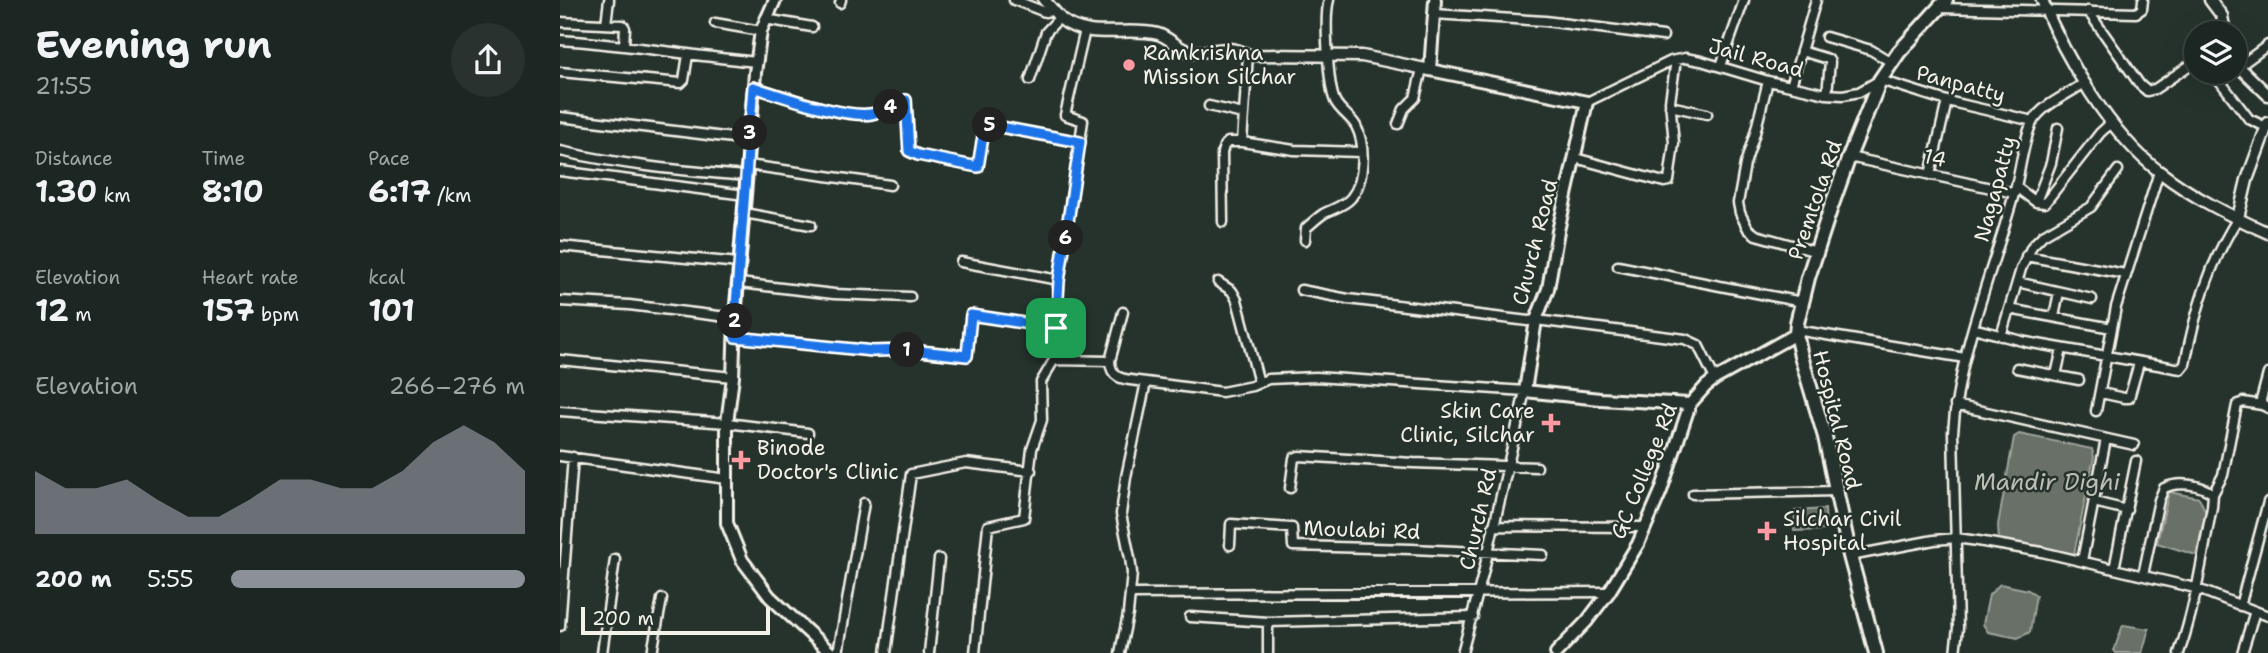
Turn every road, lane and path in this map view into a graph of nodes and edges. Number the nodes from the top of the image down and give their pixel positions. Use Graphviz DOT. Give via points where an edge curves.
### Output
graph roads {
  1 [pos="609,0"];
  2 [pos="775,0"];
  3 [pos="1014,0"];
  4 [pos="1044,0"];
  5 [pos="1329,0"];
  6 [pos="1434,0"];
  7 [pos="1744,0"];
  8 [pos="1816,0"];
  9 [pos="2042,0"];
  10 [pos="2143,0"];
  11 [pos="2210,0"];
  12 [pos="1942,4"];
  13 [pos="2047,11"];
  14 [pos="2088,11"];
  15 [pos="1056,13"];
  16 [pos="1434,14"];
  17 [pos="765,19"];
  18 [pos="2222,21"];
  19 [pos="560,22"];
  20 [pos="715,23"];
  21 [pos="606,24"];
  22 [pos="812,27"];
  23 [pos="1084,30"];
  24 [pos="761,31"];
  25 [pos="1662,36"];
  26 [pos="1826,37"];
  27 [pos="560,40"];
  28 [pos="624,45"];
  29 [pos="2268,45"];
  30 [pos="1801,51"];
  31 [pos="688,55"];
  32 [pos="1248,55"];
  33 [pos="1329,55"];
  34 [pos="2247,58"];
  35 [pos="1676,60"];
  36 [pos="757,62"];
  37 [pos="1891,62"];
  38 [pos="1721,66"];
  39 [pos="2184,69"];
  40 [pos="1426,70"];
  41 [pos="560,72"];
  42 [pos="2247,75"];
  43 [pos="1030,80"];
  44 [pos="1880,80"];
  45 [pos="1768,81"];
  46 [pos="2084,83"];
  47 [pos="2222,84"];
  48 [pos="1791,86"];
  49 [pos="753,87"];
  50 [pos="1828,94"];
  51 [pos="2268,95"];
  52 [pos="1947,101"];
  53 [pos="1587,102"];
  54 [pos="1209,106"];
  55 [pos="1671,106"];
  56 [pos="1243,114"];
  57 [pos="1707,114"];
  58 [pos="560,117"];
  59 [pos="2033,121"];
  60 [pos="2112,122"];
  61 [pos="1398,124"];
  62 [pos="2267,125"];
  63 [pos="2058,128"];
  64 [pos="750,140"];
  65 [pos="1080,142"];
  66 [pos="1242,142"];
  67 [pos="560,151"];
  68 [pos="1361,152"];
  69 [pos="1849,157"];
  70 [pos="1575,159"];
  71 [pos="2118,170"];
  72 [pos="560,171"];
  73 [pos="747,171"];
  74 [pos="2159,172"];
  75 [pos="1930,175"];
  76 [pos="890,185"];
  77 [pos="2015,190"];
  78 [pos="745,195"];
  79 [pos="2036,202"];
  80 [pos="744,213"];
  81 [pos="2238,218"];
  82 [pos="1223,222"];
  83 [pos="811,225"];
  84 [pos="2268,233"];
  85 [pos="1305,240"];
  86 [pos="560,246"];
  87 [pos="1817,252"];
  88 [pos="2026,256"];
  89 [pos="961,262"];
  90 [pos="739,263"];
  91 [pos="1618,266"];
  92 [pos="2125,274"];
  93 [pos="1059,281"];
  94 [pos="1218,282"];
  95 [pos="2017,282"];
  96 [pos="739,283"];
  97 [pos="1301,290"];
  98 [pos="2059,292"];
  99 [pos="910,297"];
  100 [pos="2092,299"];
  101 [pos="560,301"];
  102 [pos="1802,302"];
  103 [pos="2009,309"];
  104 [pos="1124,312"];
  105 [pos="2054,317"];
  106 [pos="735,318"];
  107 [pos="1536,320"];
  108 [pos="1056,328"];
  109 [pos="1973,328"];
  110 [pos="2112,328"];
  111 [pos="1796,332"];
  112 [pos="2001,336"];
  113 [pos="735,337"];
  114 [pos="2062,349"];
  115 [pos="2108,357"];
  116 [pos="1965,358"];
  117 [pos="560,360"];
  118 [pos="1054,360"];
  119 [pos="1110,360"];
  120 [pos="2139,363"];
  121 [pos="2017,368"];
  122 [pos="2268,374"];
  123 [pos="2056,376"];
  124 [pos="733,377"];
  125 [pos="1715,379"];
  126 [pos="2079,380"];
  127 [pos="1146,382"];
  128 [pos="1259,383"];
  129 [pos="1525,391"];
  130 [pos="2101,393"];
  131 [pos="1690,404"];
  132 [pos="1955,405"];
  133 [pos="2265,406"];
  134 [pos="560,411"];
  135 [pos="2096,411"];
  136 [pos="726,423"];
  137 [pos="807,433"];
  138 [pos="2106,439"];
  139 [pos="2134,445"];
  140 [pos="560,456"];
  141 [pos="573,457"];
  142 [pos="2136,461"];
  143 [pos="1508,466"];
  144 [pos="1537,467"];
  145 [pos="1031,471"];
  146 [pos="727,479"];
  147 [pos="1290,488"];
  148 [pos="1836,491"];
  149 [pos="1693,494"];
  150 [pos="2213,494"];
  151 [pos="2094,502"];
  152 [pos="2268,502"];
  153 [pos="864,503"];
  154 [pos="2126,510"];
  155 [pos="1493,526"];
  156 [pos="1645,527"];
  157 [pos="1956,538"];
  158 [pos="1230,545"];
  159 [pos="1487,552"];
  160 [pos="1543,555"];
  161 [pos="1850,556"];
  162 [pos="615,559"];
  163 [pos="939,559"];
  164 [pos="2082,561"];
  165 [pos="2114,569"];
  166 [pos="2143,575"];
  167 [pos="2195,587"];
  168 [pos="1609,592"];
  169 [pos="1130,594"];
  170 [pos="1478,594"];
  171 [pos="662,599"];
  172 [pos="2240,606"];
  173 [pos="2255,611"];
  174 [pos="2268,616"];
  175 [pos="1190,617"];
  176 [pos="1472,617"];
  177 [pos="1268,622"];
  178 [pos="560,626"];
  179 [pos="602,653"];
  180 [pos="652,653"];
  181 [pos="831,653"];
  182 [pos="838,653"];
  183 [pos="886,653"];
  184 [pos="929,653"];
  185 [pos="975,653"];
  186 [pos="1120,653"];
  187 [pos="1268,653"];
  188 [pos="1462,653"];
  189 [pos="1556,653"];
  190 [pos="1876,653"];
  191 [pos="1955,653"];
  192 [pos="2179,653"];
  193 [pos="2242,653"];
  1 -- 21 [label="street"];
  2 -- 17 [label="main road"];
  3 -- 15 [label="street"];
  4 -- 15 [label="street"];
  5 -- 33 [label="street"];
  6 -- 16 [label="main road"];
  7 -- 38 [label="street"];
  8 -- 30 [label="street"];
  9 -- 13 [label="street"];
  10 -- 14 [label="street" via="2136,13"];
  11 -- 18 [label="street"];
  12 -- 13 [label="street"];
  12 -- 37 [label="highway, Premtola Rd"];
  13 -- 14 [label="street"];
  13 -- 46 [label="street"];
  14 -- 39 [label="street" via="2147,91"];
  15 -- 23 [label="street"];
  15 -- 43 [label="street"];
  16 -- 25 [label="street" via="1545,20"];
  16 -- 40 [label="main road"];
  17 -- 22 [label="street"];
  17 -- 24 [label="main road"];
  19 -- 21 [label="street"];
  20 -- 24 [label="street"];
  21 -- 28 [label="street" via="625,26"];
  23 -- 32 [label="street" via="1149,32 1161,34 1188,52 1227,48"];
  23 -- 65 [label="street" via="1065,116 1083,121"];
  24 -- 36 [label="main road"];
  26 -- 37 [label="street" via="1871,50"];
  27 -- 28 [label="street"];
  28 -- 31 [label="street"];
  29 -- 34 [label="street"];
  30 -- 48 [label="street"];
  30 -- 50 [label="street" via="1830,62"];
  31 -- 36 [label="street"];
  31 -- 41 [label="street" via="681,83"];
  32 -- 33 [label="street"];
  32 -- 56 [label="street"];
  33 -- 40 [label="street" via="1362,56"];
  33 -- 68 [label="street" via="1335,101 1356,125"];
  35 -- 38 [label="street, Jail Road"];
  35 -- 53 [label="street, Jail Road"];
  35 -- 55 [label="street"];
  36 -- 49 [label="main road"];
  37 -- 44 [label="highway, Premtola Rd"];
  38 -- 45 [label="street, Jail Road"];
  40 -- 53 [label="main road"];
  40 -- 61 [label="street"];
  42 -- 51 [label="street"];
  44 -- 50 [label="street, Jail Road" via="1859,92"];
  44 -- 52 [label="street, Panpatty"];
  44 -- 69 [label="highway, Premtola Rd"];
  45 -- 48 [label="street, Jail Road"];
  45 -- 87 [label="street" via="1738,206 1748,229 1756,235"];
  46 -- 59 [label="street, Nagapatty"];
  46 -- 60 [label="street"];
  47 -- 62 [label="street" via="2249,119"];
  48 -- 50 [label="street, Jail Road"];
  49 -- 64 [label="main road"];
  49 -- 65 [label="street" via="857,114 881,112 906,100 909,151 978,167 985,124"];
  52 -- 59 [label="street, Panpatty"];
  52 -- 75 [label="street"];
  53 -- 70 [label="main road, Church Road"];
  54 -- 56 [label="street"];
  55 -- 57 [label="street"];
  55 -- 70 [label="street" via="1674,143 1669,181"];
  56 -- 66 [label="street"];
  58 -- 64 [label="street"];
  59 -- 77 [label="street, Nagapatty"];
  60 -- 74 [label="street"];
  60 -- 79 [label="street" via="2048,201"];
  62 -- 81 [label="street"];
  63 -- 79 [label="street"];
  64 -- 73 [label="main road"];
  65 -- 93 [label="street"];
  66 -- 68 [label="street" via="1294,150"];
  66 -- 82 [label="street" via="1224,146"];
  67 -- 73 [label="street" via="662,169"];
  68 -- 85 [label="street" via="1360,182 1350,199 1306,228"];
  69 -- 75 [label="street, 14"];
  69 -- 87 [label="highway, Premtola Rd"];
  70 -- 107 [label="main road, Church Road" via="1548,289"];
  71 -- 88 [label="street" via="2091,207 2043,235"];
  72 -- 78 [label="street"];
  73 -- 76 [label="street"];
  73 -- 78 [label="main road"];
  74 -- 81 [label="street"];
  74 -- 92 [label="street"];
  75 -- 77 [label="street, 14"];
  77 -- 79 [label="street"];
  77 -- 109 [label="street, Nagapatty"];
  78 -- 80 [label="main road"];
  80 -- 83 [label="street"];
  80 -- 90 [label="main road"];
  81 -- 84 [label="street"];
  81 -- 120 [label="street" via="2206,283 2184,368"];
  86 -- 90 [label="street"];
  87 -- 102 [label="highway, Premtola Rd"];
  88 -- 92 [label="street"];
  88 -- 95 [label="street"];
  89 -- 93 [label="street"];
  90 -- 96 [label="main road"];
  91 -- 102 [label="street"];
  92 -- 110 [label="street"];
  93 -- 108 [label="street"];
  94 -- 128 [label="street" via="1237,300"];
  95 -- 98 [label="street"];
  95 -- 103 [label="street"];
  96 -- 99 [label="street"];
  96 -- 106 [label="main road"];
  97 -- 107 [label="street"];
  98 -- 100 [label="street"];
  98 -- 105 [label="street"];
  101 -- 106 [label="street"];
  102 -- 111 [label="highway, Premtola Rd"];
  103 -- 105 [label="street"];
  103 -- 112 [label="street"];
  104 -- 119 [label="street"];
  105 -- 110 [label="street"];
  106 -- 113 [label="main road"];
  107 -- 125 [label="street" via="1691,341 1698,345"];
  107 -- 129 [label="main road, Church Road"];
  108 -- 113 [label="street" via="971,315 967,356"];
  108 -- 118 [label="street"];
  109 -- 112 [label="street"];
  109 -- 116 [label="street, Nagapatty"];
  110 -- 115 [label="street"];
  111 -- 116 [label="street"];
  111 -- 125 [label="main road, GC College Rd"];
  111 -- 148 [label="highway, Hospital Road"];
  112 -- 114 [label="street"];
  113 -- 124 [label="main road"];
  114 -- 115 [label="street"];
  114 -- 123 [label="street"];
  115 -- 120 [label="street"];
  115 -- 130 [label="street"];
  116 -- 132 [label="street, Nagapatty"];
  117 -- 124 [label="street"];
  118 -- 119 [label="street"];
  118 -- 145 [label="street" via="1041,382 1042,420 1032,449"];
  119 -- 127 [label="street" via="1114,376"];
  120 -- 130 [label="street" via="2129,398"];
  121 -- 123 [label="street"];
  122 -- 133 [label="street" via="2261,400"];
  123 -- 126 [label="street"];
  124 -- 136 [label="main road"];
  125 -- 131 [label="main road, GC College Rd"];
  127 -- 128 [label="street" via="1222,392"];
  127 -- 169 [label="street" via="1121,514 1130,558"];
  128 -- 129 [label="street" via="1316,377"];
  129 -- 131 [label="main road"];
  129 -- 143 [label="street, Church Rd"];
  130 -- 135 [label="street"];
  131 -- 156 [label="main road, GC College Rd"];
  132 -- 138 [label="street"];
  132 -- 157 [label="street, Nagapatty"];
  133 -- 150 [label="street" via="2237,404 2223,475"];
  134 -- 136 [label="street"];
  136 -- 137 [label="street"];
  136 -- 146 [label="main road"];
  138 -- 139 [label="street"];
  138 -- 151 [label="street"];
  140 -- 141 [label="street"];
  141 -- 146 [label="street"];
  141 -- 178 [label="street"];
  142 -- 154 [label="street"];
  143 -- 144 [label="street"];
  143 -- 147 [label="street" via="1299,456 1292,464"];
  143 -- 155 [label="street, Church Rd"];
  145 -- 183 [label="street" via="967,463 911,474"];
  145 -- 185 [label="street" via="1024,518 989,526"];
  146 -- 181 [label="main road" via="727,523 742,560 770,597"];
  148 -- 149 [label="street"];
  148 -- 161 [label="highway, Hospital Road"];
  150 -- 166 [label="street" via="2180,484 2164,488"];
  150 -- 167 [label="street"];
  151 -- 154 [label="street"];
  151 -- 164 [label="street"];
  152 -- 172 [label="street"];
  153 -- 182 [label="street"];
  154 -- 165 [label="street"];
  155 -- 156 [label="street"];
  155 -- 159 [label="street, Church Rd"];
  156 -- 168 [label="main road, GC College Rd"];
  157 -- 161 [label="street"];
  157 -- 164 [label="street"];
  157 -- 191 [label="street, Nagapatty"];
  158 -- 159 [label="street, Moulabi Rd" via="1231,524 1292,528 1293,546"];
  159 -- 160 [label="street"];
  159 -- 170 [label="street, Church Rd"];
  161 -- 190 [label="highway, Hospital Road"];
  162 -- 179 [label="street"];
  163 -- 184 [label="street"];
  164 -- 165 [label="street"];
  165 -- 166 [label="street"];
  166 -- 167 [label="street"];
  167 -- 172 [label="street"];
  167 -- 192 [label="street"];
  168 -- 170 [label="street"];
  168 -- 189 [label="main road, GC College Rd"];
  169 -- 170 [label="street"];
  169 -- 186 [label="street"];
  170 -- 176 [label="street, Church Rd"];
  171 -- 180 [label="street"];
  172 -- 173 [label="street"];
  173 -- 174 [label="street"];
  173 -- 193 [label="street"];
  175 -- 177 [label="street"];
  176 -- 177 [label="street"];
  176 -- 188 [label="street, Church Rd"];
  177 -- 187 [label="street"];
}
